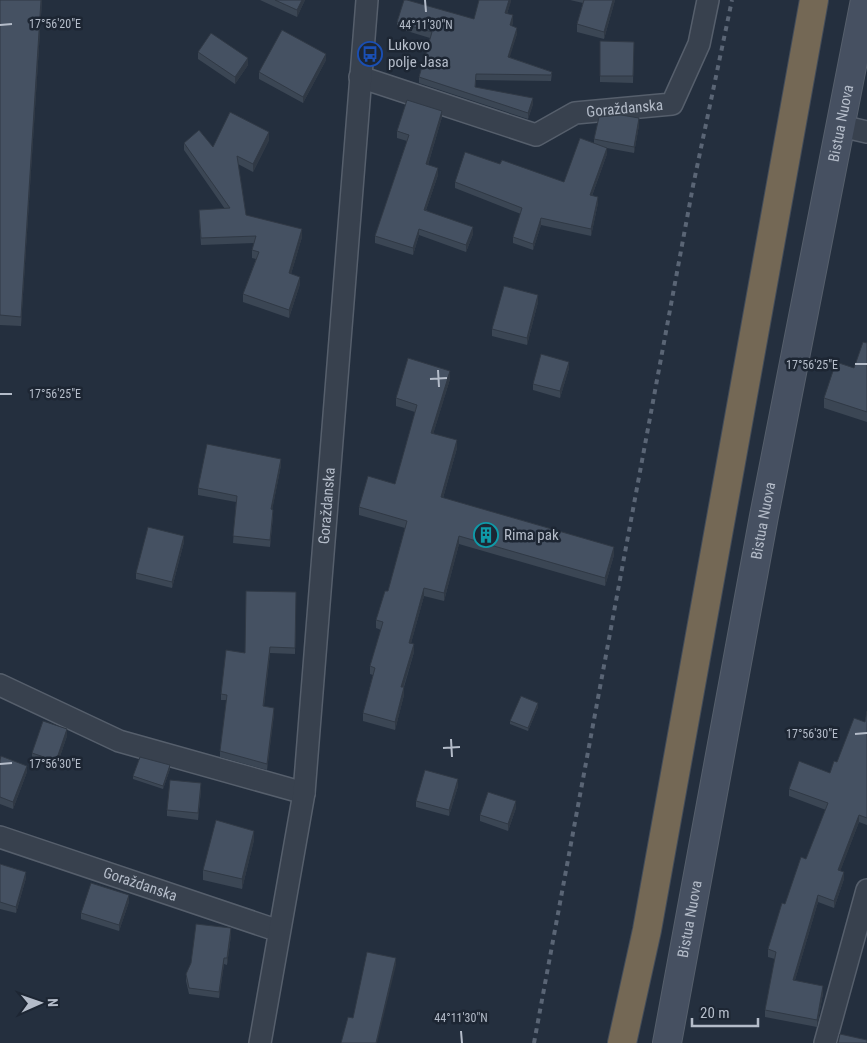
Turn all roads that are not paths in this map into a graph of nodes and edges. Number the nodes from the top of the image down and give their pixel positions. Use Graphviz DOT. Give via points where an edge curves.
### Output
graph roads {
  1 [pos="366,0"];
  2 [pos="708,0"];
  3 [pos="814,0"];
  4 [pos="865,0"];
  5 [pos="360,78"];
  6 [pos="854,129"];
  7 [pos="0,685"];
  8 [pos="304,793"];
  9 [pos="0,837"];
  10 [pos="867,890"];
  11 [pos="279,931"];
  12 [pos="260,1043"];
  13 [pos="622,1043"];
  14 [pos="667,1043"];
  15 [pos="825,1043"];
  1 -- 5 [label="street, Goraždanska"];
  2 -- 5 [label="street, Goraždanska" via="699,44 672,104 575,113 536,135"];
  3 -- 13 [label="highway" via="652,902"];
  4 -- 6 [label="street, Bistua Nuova"];
  5 -- 8 [label="street, Goraždanska"];
  6 -- 14 [label="street, Bistua Nuova" via="764,516"];
  7 -- 8 [label="street" via="119,741"];
  8 -- 11 [label="street, Goraždanska"];
  9 -- 11 [label="street, Goraždanska"];
  10 -- 15 [label="street"];
  11 -- 12 [label="street, Goraždanska"];
}
